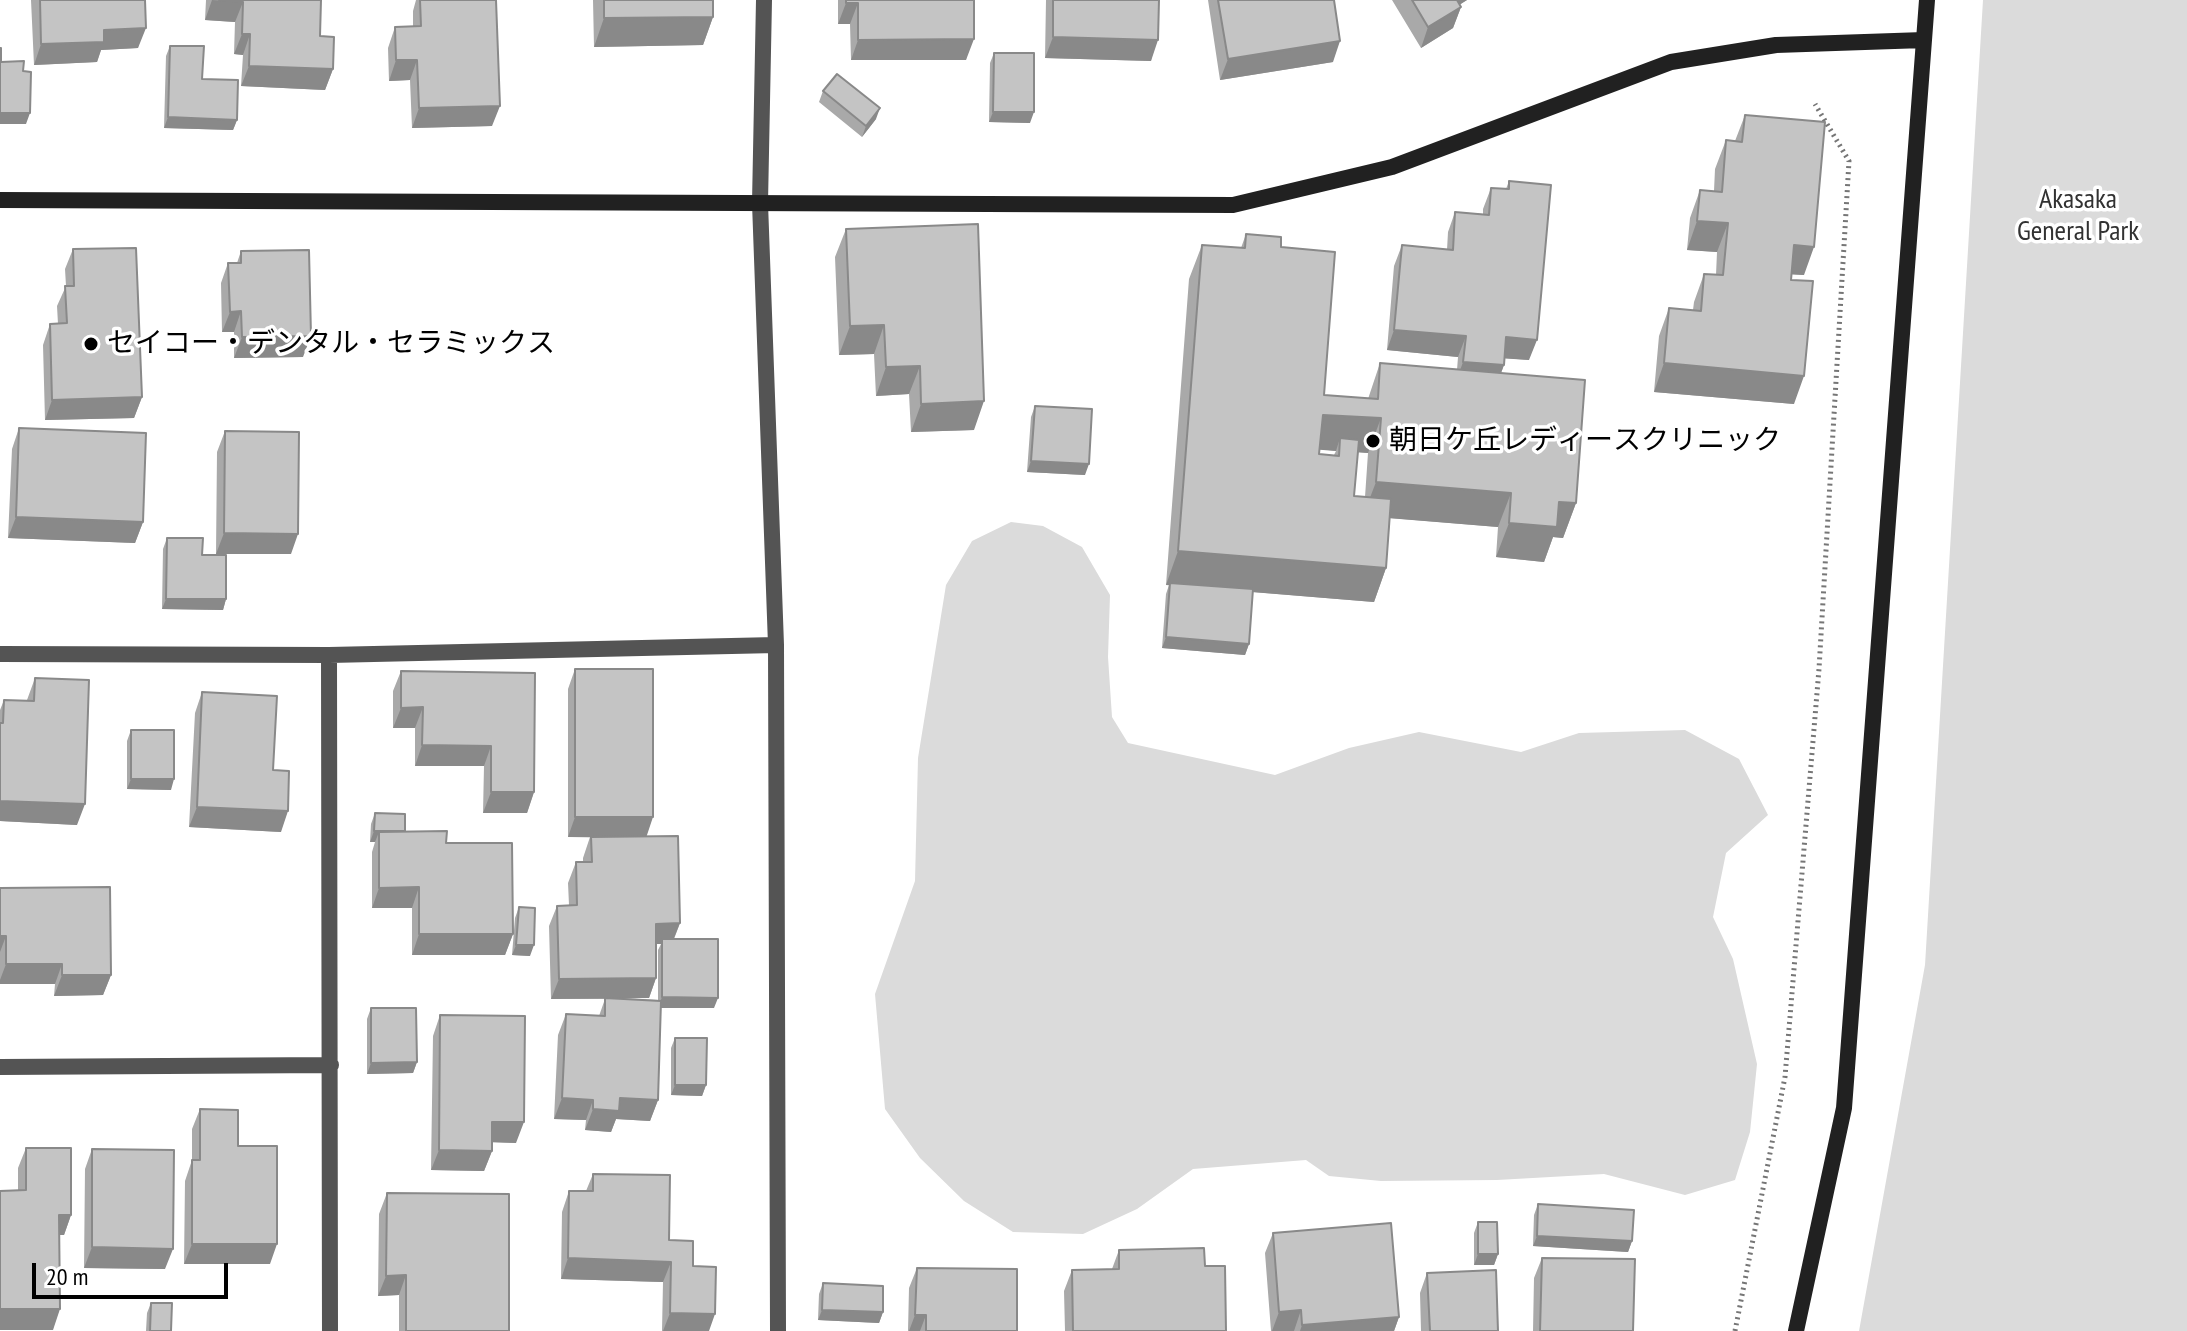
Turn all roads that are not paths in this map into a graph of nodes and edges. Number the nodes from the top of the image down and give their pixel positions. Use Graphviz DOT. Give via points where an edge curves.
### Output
graph roads {
  1 [pos="764,0"];
  2 [pos="1927,0"];
  3 [pos="1924,40"];
  4 [pos="0,200"];
  5 [pos="760,203"];
  6 [pos="776,645"];
  7 [pos="0,654"];
  8 [pos="329,655"];
  9 [pos="331,1065"];
  10 [pos="0,1067"];
  11 [pos="330,1331"];
  12 [pos="778,1331"];
  13 [pos="1796,1331"];
  1 -- 5 [label="street"];
  2 -- 3 [label="street"];
  3 -- 5 [label="street" via="1776,45 1671,62 1392,167 1233,205"];
  3 -- 13 [label="street" via="1844,1108"];
  4 -- 5 [label="street"];
  5 -- 6 [label="street"];
  6 -- 8 [label="street"];
  6 -- 12 [label="street"];
  7 -- 8 [label="street"];
  8 -- 9 [label="street"];
  9 -- 10 [label="street"];
  9 -- 11 [label="street"];
}
